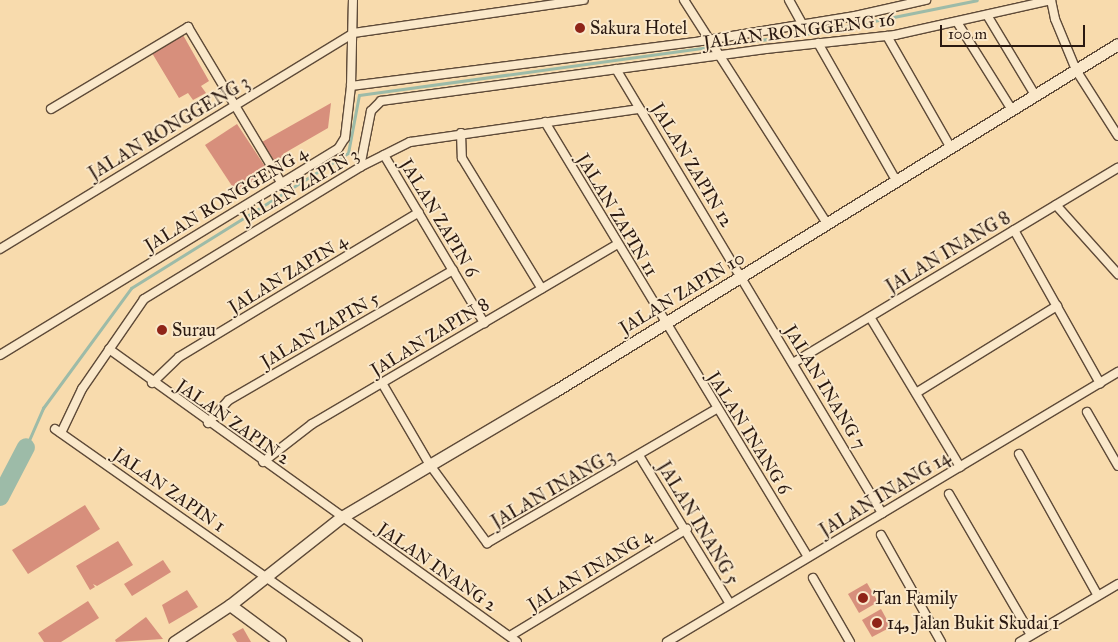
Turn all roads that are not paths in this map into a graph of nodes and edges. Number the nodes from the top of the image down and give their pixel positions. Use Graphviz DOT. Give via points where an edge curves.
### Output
graph roads {
  1 [pos="353,0"];
  2 [pos="584,0"];
  3 [pos="684,0"];
  4 [pos="789,0"];
  5 [pos="926,0"];
  6 [pos="1051,0"];
  7 [pos="987,15"];
  8 [pos="957,22"];
  9 [pos="802,23"];
  10 [pos="354,33"];
  11 [pos="887,36"];
  12 [pos="707,39"];
  13 [pos="818,44"];
  14 [pos="1118,44"];
  15 [pos="718,56"];
  16 [pos="616,69"];
  17 [pos="1076,70"];
  18 [pos="351,86"];
  19 [pos="1035,95"];
  20 [pos="236,105"];
  21 [pos="51,109"];
  22 [pos="640,109"];
  23 [pos="1012,110"];
  24 [pos="545,122"];
  25 [pos="461,133"];
  26 [pos="1118,136"];
  27 [pos="951,148"];
  28 [pos="384,154"];
  29 [pos="360,167"];
  30 [pos="1118,168"];
  31 [pos="897,182"];
  32 [pos="282,184"];
  33 [pos="1056,205"];
  34 [pos="419,212"];
  35 [pos="828,225"];
  36 [pos="1014,230"];
  37 [pos="617,244"];
  38 [pos="0,249"];
  39 [pos="453,270"];
  40 [pos="1118,274"];
  41 [pos="742,277"];
  42 [pos="542,289"];
  43 [pos="1057,306"];
  44 [pos="870,317"];
  45 [pos="484,323"];
  46 [pos="665,323"];
  47 [pos="109,349"];
  48 [pos="0,355"];
  49 [pos="793,363"];
  50 [pos="1118,372"];
  51 [pos="152,383"];
  52 [pos="382,383"];
  53 [pos="1100,383"];
  54 [pos="916,394"];
  55 [pos="716,409"];
  56 [pos="1086,412"];
  57 [pos="208,423"];
  58 [pos="58,431"];
  59 [pos="1019,454"];
  60 [pos="640,457"];
  61 [pos="263,462"];
  62 [pos="430,465"];
  63 [pos="1118,466"];
  64 [pos="960,467"];
  65 [pos="950,494"];
  66 [pos="882,513"];
  67 [pos="340,518"];
  68 [pos="687,529"];
  69 [pos="881,535"];
  70 [pos="808,558"];
  71 [pos="266,575"];
  72 [pos="813,578"];
  73 [pos="1118,584"];
  74 [pos="1098,596"];
  75 [pos="730,604"];
  76 [pos="230,605"];
  77 [pos="1031,635"];
  78 [pos="510,636"];
  79 [pos="174,642"];
  80 [pos="280,642"];
  81 [pos="358,642"];
  82 [pos="517,642"];
  83 [pos="667,642"];
  84 [pos="850,642"];
  85 [pos="941,642"];
  86 [pos="1020,642"];
  1 -- 10 [label="street, JALAN RONGGENG 4"];
  2 -- 10 [label="street"];
  3 -- 12 [label="street"];
  4 -- 9 [label="street"];
  5 -- 9 [label="street, JALAN RONGGENG 16"];
  6 -- 7 [label="street, JALAN RONGGENG 16"];
  6 -- 17 [label="street"];
  7 -- 8 [label="street, JALAN RONGGENG 16"];
  7 -- 19 [label="street"];
  8 -- 11 [label="street, JALAN RONGGENG 16"];
  8 -- 23 [label="street"];
  9 -- 12 [label="street, JALAN RONGGENG 16"];
  10 -- 18 [label="street, JALAN RONGGENG 4"];
  10 -- 20 [label="street, JALAN RONGGENG 3"];
  11 -- 13 [label="street, JALAN RONGGENG 16"];
  11 -- 27 [label="street"];
  12 -- 15 [label="street"];
  12 -- 18 [label="street, JALAN RONGGENG 16"];
  13 -- 15 [label="street, JALAN RONGGENG 16"];
  13 -- 31 [label="street"];
  14 -- 17 [label="street, JALAN ZAPIN 10"];
  15 -- 16 [label="street, JALAN RONGGENG 16"];
  15 -- 35 [label="street"];
  16 -- 22 [label="street, JALAN ZAPIN 12"];
  16 -- 29 [label="street, JALAN RONGGENG 16" via="381,101 371,111"];
  17 -- 19 [label="street, JALAN ZAPIN 10"];
  17 -- 26 [label="street"];
  18 -- 32 [label="street, JALAN RONGGENG 4" via="345,138 338,149"];
  19 -- 23 [label="street, JALAN ZAPIN 10"];
  20 -- 21 [label="street" via="188,28"];
  20 -- 32 [label="street"];
  20 -- 38 [label="street, JALAN RONGGENG 3"];
  22 -- 24 [label="street, JALAN ZAPIN 3"];
  22 -- 41 [label="street, JALAN ZAPIN 12"];
  23 -- 27 [label="street, JALAN ZAPIN 10"];
  24 -- 25 [label="street, JALAN ZAPIN 3"];
  24 -- 37 [label="street, JALAN ZAPIN 11"];
  25 -- 28 [label="street, JALAN ZAPIN 3" via="410,142"];
  25 -- 42 [label="street" via="462,158"];
  27 -- 31 [label="street, JALAN ZAPIN 10"];
  28 -- 29 [label="street, JALAN ZAPIN 3"];
  28 -- 34 [label="street, JALAN ZAPIN 6"];
  29 -- 47 [label="street, JALAN ZAPIN 3" via="144,299"];
  30 -- 33 [label="street, JALAN INANG 8"];
  31 -- 35 [label="street, JALAN ZAPIN 10"];
  32 -- 48 [label="street, JALAN RONGGENG 4"];
  33 -- 36 [label="street, JALAN INANG 8"];
  33 -- 40 [label="street"];
  34 -- 39 [label="street, JALAN ZAPIN 6"];
  34 -- 51 [label="street, JALAN ZAPIN 4" via="179,357"];
  35 -- 41 [label="street, JALAN ZAPIN 10"];
  36 -- 43 [label="street"];
  36 -- 44 [label="street, JALAN INANG 8"];
  37 -- 42 [label="street, JALAN ZAPIN 8"];
  37 -- 46 [label="street, JALAN ZAPIN 11"];
  39 -- 45 [label="street, JALAN ZAPIN 6"];
  39 -- 57 [label="street, JALAN ZAPIN 5" via="228,400"];
  41 -- 46 [label="street, JALAN ZAPIN 10"];
  41 -- 49 [label="street, JALAN INANG 7"];
  42 -- 45 [label="street, JALAN ZAPIN 8"];
  43 -- 53 [label="street"];
  43 -- 54 [label="street"];
  44 -- 49 [label="street, JALAN INANG 8"];
  44 -- 54 [label="street"];
  45 -- 52 [label="street, JALAN ZAPIN 8"];
  46 -- 55 [label="street, JALAN INANG 6"];
  46 -- 62 [label="street, JALAN ZAPIN 10"];
  47 -- 51 [label="street, JALAN ZAPIN 2"];
  47 -- 58 [label="street, JALAN ZAPIN 3"];
  49 -- 66 [label="street, JALAN INANG 7"];
  50 -- 53 [label="street, JALAN INANG 14"];
  51 -- 57 [label="street, JALAN ZAPIN 2"];
  52 -- 61 [label="street, JALAN ZAPIN 8" via="312,424"];
  52 -- 62 [label="street"];
  53 -- 64 [label="street, JALAN INANG 14"];
  54 -- 64 [label="street"];
  55 -- 60 [label="street, JALAN INANG 3"];
  55 -- 70 [label="street, JALAN INANG 6"];
  56 -- 63 [label="street"];
  57 -- 61 [label="street, JALAN ZAPIN 2"];
  58 -- 71 [label="street, JALAN ZAPIN 1"];
  59 -- 74 [label="street"];
  60 -- 62 [label="street, JALAN INANG 3" via="487,542"];
  60 -- 68 [label="street, JALAN INANG 5"];
  61 -- 67 [label="street, JALAN ZAPIN 2"];
  62 -- 67 [label="street, JALAN ZAPIN 10"];
  64 -- 66 [label="street, JALAN INANG 14"];
  65 -- 77 [label="street"];
  66 -- 70 [label="street, JALAN INANG 14"];
  67 -- 71 [label="street, JALAN ZAPIN 10"];
  67 -- 78 [label="street, JALAN INANG 2"];
  68 -- 75 [label="street, JALAN INANG 5"];
  68 -- 78 [label="street, JALAN INANG 4"];
  69 -- 85 [label="street"];
  70 -- 75 [label="street, JALAN INANG 14"];
  71 -- 76 [label="street, JALAN ZAPIN 10"];
  71 -- 81 [label="street, JALAN ZAPIN 1"];
  72 -- 84 [label="street"];
  73 -- 74 [label="street"];
  74 -- 77 [label="street"];
  75 -- 83 [label="street, JALAN INANG 14"];
  76 -- 79 [label="street, JALAN ZAPIN 10"];
  76 -- 80 [label="street"];
  77 -- 86 [label="street"];
  78 -- 82 [label="street, JALAN INANG 2"];
}
